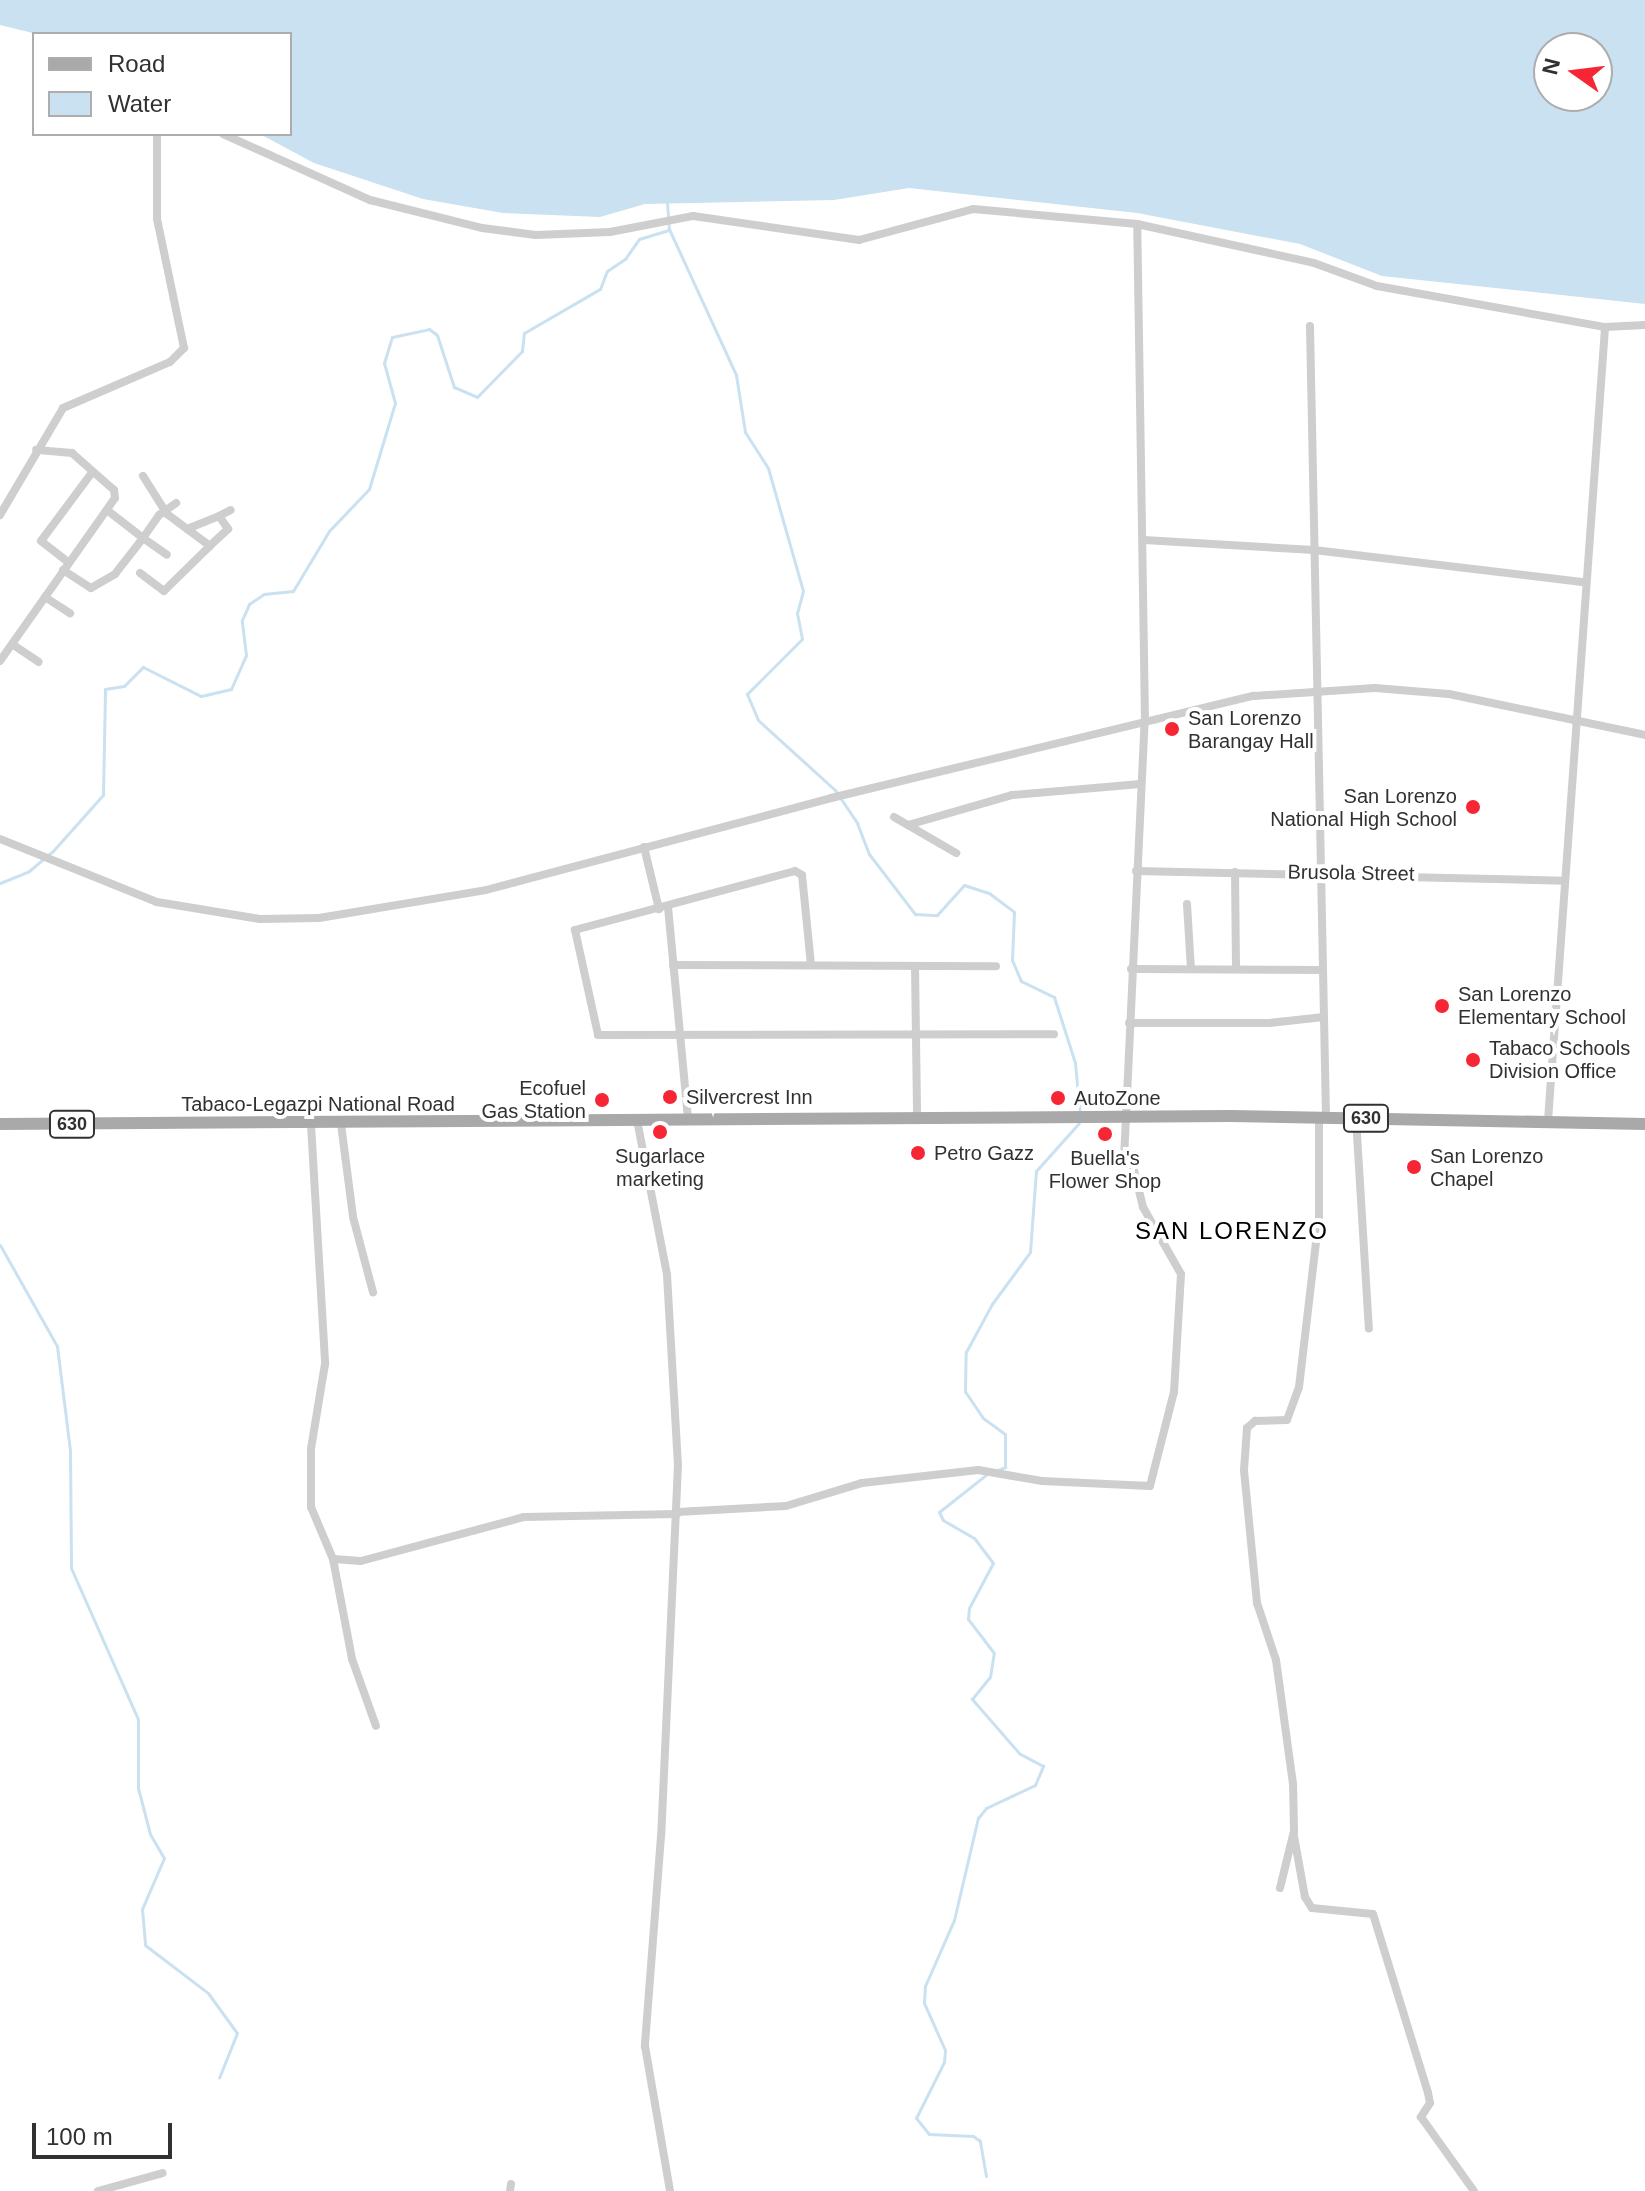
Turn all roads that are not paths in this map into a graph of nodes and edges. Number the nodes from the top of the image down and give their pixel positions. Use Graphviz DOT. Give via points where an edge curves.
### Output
graph roads {
  1 [pos="157,136"];
  2 [pos="227,136"];
  3 [pos="1137,224"];
  4 [pos="1645,325"];
  5 [pos="1310,326"];
  6 [pos="1605,327"];
  7 [pos="36,450"];
  8 [pos="91,474"];
  9 [pos="143,476"];
  10 [pos="176,503"];
  11 [pos="107,510"];
  12 [pos="165,510"];
  13 [pos="231,510"];
  14 [pos="0,515"];
  15 [pos="219,516"];
  16 [pos="187,529"];
  17 [pos="228,529"];
  18 [pos="143,538"];
  19 [pos="236,539"];
  20 [pos="1144,540"];
  21 [pos="210,546"];
  22 [pos="1314,550"];
  23 [pos="167,555"];
  24 [pos="66,566"];
  25 [pos="140,573"];
  26 [pos="1584,582"];
  27 [pos="164,591"];
  28 [pos="45,597"];
  29 [pos="175,599"];
  30 [pos="70,613"];
  31 [pos="12,644"];
  32 [pos="0,661"];
  33 [pos="39,662"];
  34 [pos="1317,690"];
  35 [pos="1145,720"];
  36 [pos="1574,720"];
  37 [pos="1645,735"];
  38 [pos="1141,784"];
  39 [pos="894,817"];
  40 [pos="908,825"];
  41 [pos="0,839"];
  42 [pos="644,847"];
  43 [pos="956,853"];
  44 [pos="1136,871"];
  45 [pos="1235,872"];
  46 [pos="1321,873"];
  47 [pos="1565,881"];
  48 [pos="1187,904"];
  49 [pos="663,908"];
  50 [pos="673,965"];
  51 [pos="811,965"];
  52 [pos="915,966"];
  53 [pos="996,966"];
  54 [pos="1131,969"];
  55 [pos="1191,969"];
  56 [pos="1236,969"];
  57 [pos="1323,970"];
  58 [pos="1324,1017"];
  59 [pos="1129,1023"];
  60 [pos="1054,1034"];
  61 [pos="916,1035"];
  62 [pos="680,1037"];
  63 [pos="917,1116"];
  64 [pos="1125,1117"];
  65 [pos="1322,1118"];
  66 [pos="1356,1118"];
  67 [pos="688,1119"];
  68 [pos="637,1120"];
  69 [pos="1548,1121"];
  70 [pos="0,1124"];
  71 [pos="341,1124"];
  72 [pos="1645,1124"];
  73 [pos="311,1125"];
  74 [pos="373,1292"];
  75 [pos="1369,1329"];
  76 [pos="677,1513"];
  77 [pos="333,1559"];
  78 [pos="376,1726"];
  79 [pos="1294,1831"];
  80 [pos="1280,1888"];
  81 [pos="163,2173"];
  82 [pos="142,2179"];
  83 [pos="98,2191"];
  84 [pos="145,2191"];
  85 [pos="670,2191"];
  86 [pos="1474,2191"];
  1 -- 7 [label="street" via="156,208 184,348 170,362 63,408"];
  2 -- 3 [label="street" via="342,190 482,228 573,236 693,216 844,240 973,209"];
  3 -- 6 [label="street" via="1314,263 1377,286"];
  3 -- 20 [label="street"];
  4 -- 6 [label="street"];
  5 -- 22 [label="street"];
  6 -- 26 [label="street"];
  7 -- 8 [label="street" via="72,453"];
  7 -- 14 [label="street"];
  8 -- 11 [label="street" via="114,490"];
  8 -- 24 [label="street" via="41,541"];
  9 -- 12 [label="street"];
  10 -- 12 [label="street"];
  11 -- 18 [label="street"];
  11 -- 24 [label="street"];
  12 -- 16 [label="street"];
  12 -- 18 [label="street"];
  13 -- 15 [label="street"];
  15 -- 16 [label="street"];
  15 -- 17 [label="street"];
  16 -- 21 [label="street"];
  17 -- 19 [label="street"];
  17 -- 21 [label="street"];
  18 -- 23 [label="street"];
  18 -- 24 [label="street" via="115,574 91,588"];
  20 -- 22 [label="street"];
  20 -- 35 [label="street"];
  21 -- 27 [label="street"];
  22 -- 26 [label="street"];
  22 -- 34 [label="street"];
  24 -- 28 [label="street"];
  25 -- 27 [label="street"];
  26 -- 36 [label="street"];
  27 -- 29 [label="street"];
  28 -- 30 [label="street"];
  28 -- 31 [label="street"];
  31 -- 32 [label="street"];
  31 -- 33 [label="street"];
  34 -- 35 [label="street" via="1254,696"];
  34 -- 36 [label="street" via="1449,694"];
  34 -- 46 [label="street"];
  35 -- 38 [label="street"];
  35 -- 42 [label="street"];
  36 -- 37 [label="street"];
  36 -- 47 [label="street"];
  38 -- 40 [label="street" via="1012,795"];
  38 -- 44 [label="street"];
  39 -- 40 [label="street"];
  40 -- 43 [label="street"];
  41 -- 42 [label="street" via="112,889 205,914 319,918 486,890"];
  42 -- 49 [label="street"];
  44 -- 45 [label="street, Brusola Street"];
  44 -- 54 [label="street"];
  45 -- 46 [label="street, Brusola Street"];
  45 -- 56 [label="street"];
  46 -- 47 [label="street, Brusola Street"];
  46 -- 57 [label="street"];
  47 -- 69 [label="street"];
  48 -- 55 [label="street"];
  49 -- 50 [label="street"];
  49 -- 51 [label="street" via="795,871 802,875"];
  49 -- 62 [label="street" via="575,930 598,1035"];
  50 -- 51 [label="street"];
  50 -- 62 [label="street"];
  51 -- 52 [label="street"];
  52 -- 53 [label="street"];
  52 -- 61 [label="street"];
  54 -- 55 [label="street"];
  54 -- 59 [label="street"];
  55 -- 56 [label="street"];
  56 -- 57 [label="street"];
  57 -- 58 [label="street"];
  58 -- 59 [label="street" via="1269,1023"];
  58 -- 65 [label="street"];
  59 -- 64 [label="street"];
  60 -- 61 [label="street"];
  61 -- 62 [label="street"];
  61 -- 63 [label="street"];
  62 -- 67 [label="street"];
  63 -- 64 [label="main road, Tabaco-Legazpi National Road / 630"];
  63 -- 67 [label="main road, Tabaco-Legazpi National Road / 630"];
  64 -- 65 [label="main road, Tabaco-Legazpi National Road / 630"];
  64 -- 76 [label="street" via="1124,1159 1133,1166 1143,1207 1181,1274 1174,1392 1150,1486 978,1470 862,1483 786,1506"];
  65 -- 66 [label="main road, Tabaco-Legazpi National Road / 630"];
  65 -- 79 [label="street" via="1319,1216 1299,1387 1287,1420 1255,1421 1247,1428 1244,1470 1257,1603 1279,1680"];
  66 -- 69 [label="main road, Tabaco-Legazpi National Road / 630"];
  66 -- 75 [label="street"];
  67 -- 68 [label="main road, Tabaco-Legazpi National Road / 630"];
  68 -- 71 [label="main road, Tabaco-Legazpi National Road / 630"];
  68 -- 76 [label="street" via="667,1275"];
  69 -- 72 [label="main road, Tabaco-Legazpi National Road / 630"];
  70 -- 73 [label="main road, Tabaco-Legazpi National Road / 630"];
  71 -- 73 [label="main road, Tabaco-Legazpi National Road / 630"];
  71 -- 74 [label="street" via="353,1217"];
  73 -- 77 [label="street" via="325,1364 309,1488 311,1507"];
  76 -- 77 [label="street" via="524,1517 361,1561"];
  76 -- 85 [label="street" via="645,2046"];
  77 -- 78 [label="street" via="352,1659"];
  79 -- 80 [label="street"];
  79 -- 86 [label="street" via="1305,1897 1312,1908 1373,1914 1428,2093 1430,2103 1421,2117"];
  81 -- 82 [label="street"];
  82 -- 83 [label="street"];
  82 -- 84 [label="street"];
}
